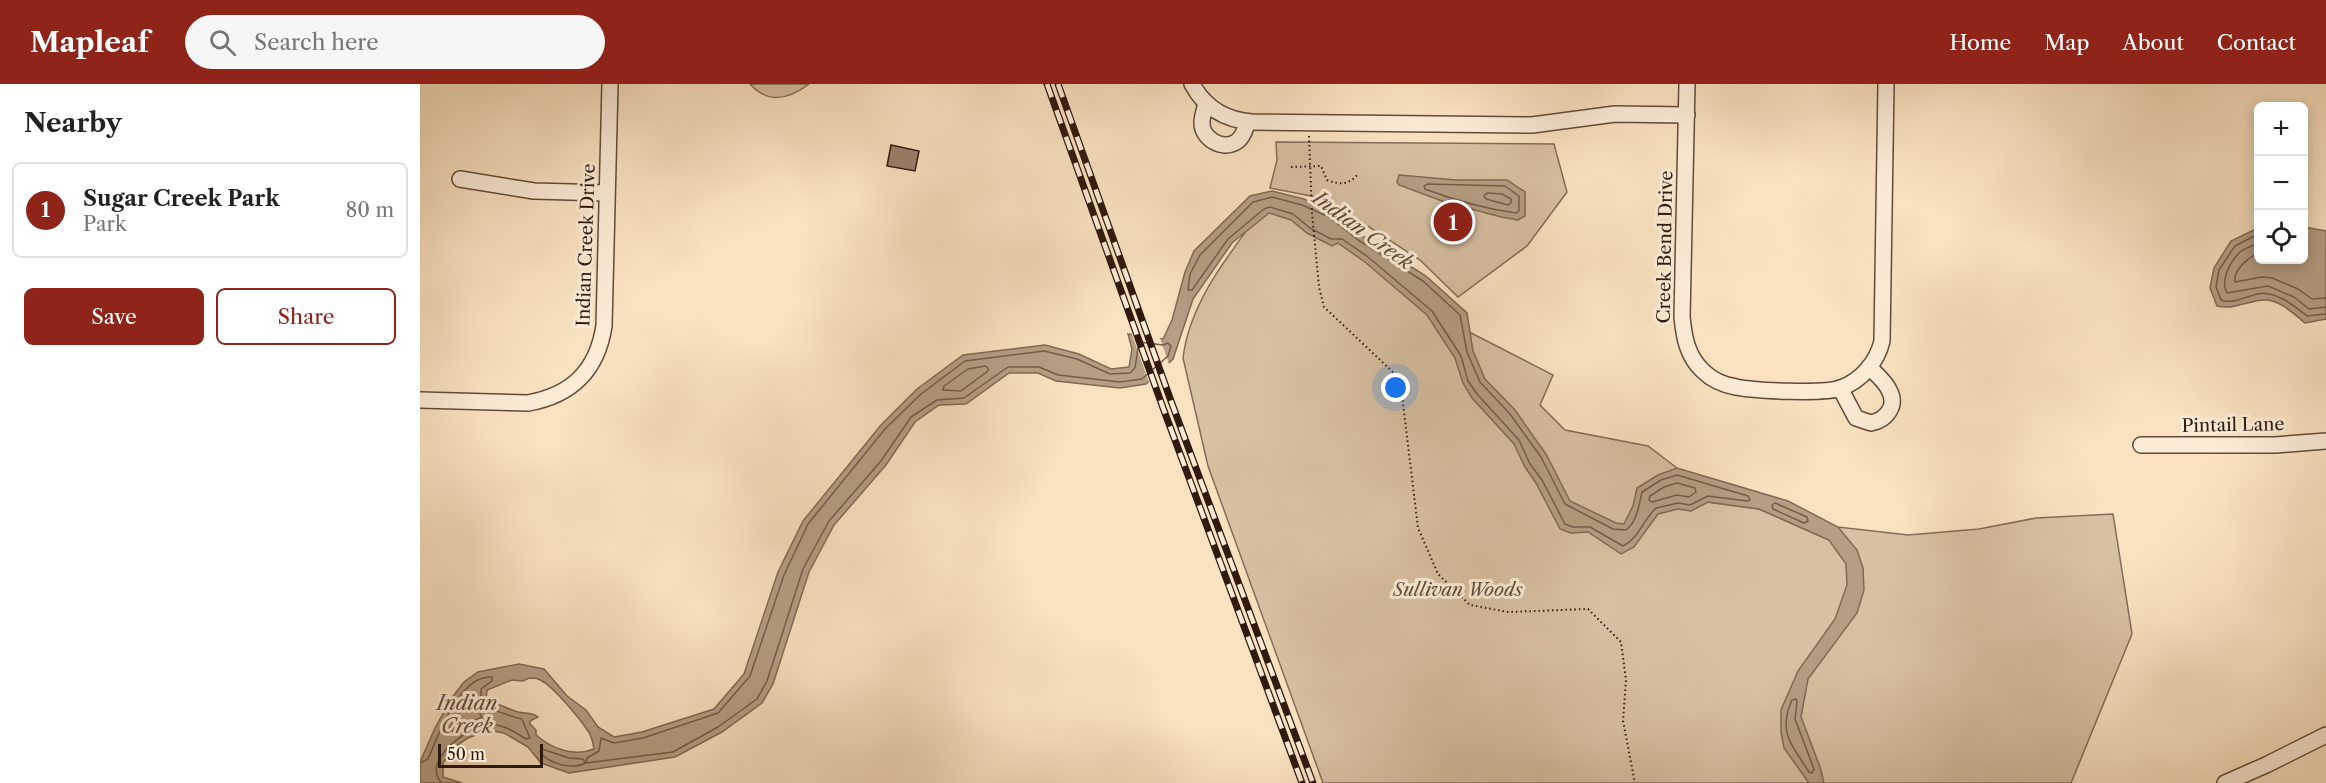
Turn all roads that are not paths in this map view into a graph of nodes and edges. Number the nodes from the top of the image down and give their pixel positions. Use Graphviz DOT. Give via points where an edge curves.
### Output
graph roads {
  1 [pos="610,84"];
  2 [pos="1192,84"];
  3 [pos="1687,84"];
  4 [pos="1886,84"];
  5 [pos="1206,103"];
  6 [pos="1687,115"];
  7 [pos="1248,122"];
  8 [pos="459,179"];
  9 [pos="607,193"];
  10 [pos="1869,367"];
  11 [pos="1840,388"];
  12 [pos="420,400"];
  13 [pos="2326,441"];
  14 [pos="2141,445"];
  15 [pos="2326,735"];
  16 [pos="2224,783"];
  1 -- 9 [label="street, Indian Creek Drive"];
  2 -- 5 [label="street"];
  3 -- 6 [label="street, Creek Bend Drive"];
  4 -- 10 [label="street, Creek Bend Drive" via="1883,334"];
  5 -- 7 [label="street" via="1234,120"];
  5 -- 7 [label="street" via="1203,129 1215,142 1236,142"];
  6 -- 7 [label="street" via="1615,114 1532,125"];
  6 -- 11 [label="street, Creek Bend Drive" via="1682,317 1685,343 1693,358 1714,380 1736,387 1825,392"];
  8 -- 9 [label="street" via="534,191"];
  9 -- 12 [label="street, Indian Creek Drive" via="602,342 579,380 563,392 528,403"];
  10 -- 11 [label="street, Creek Bend Drive"];
  10 -- 11 [label="street" via="1887,386 1892,398 1885,417 1871,423 1856,418"];
  13 -- 14 [label="street, Pintail Lane"];
  15 -- 16 [label="street"];
}
